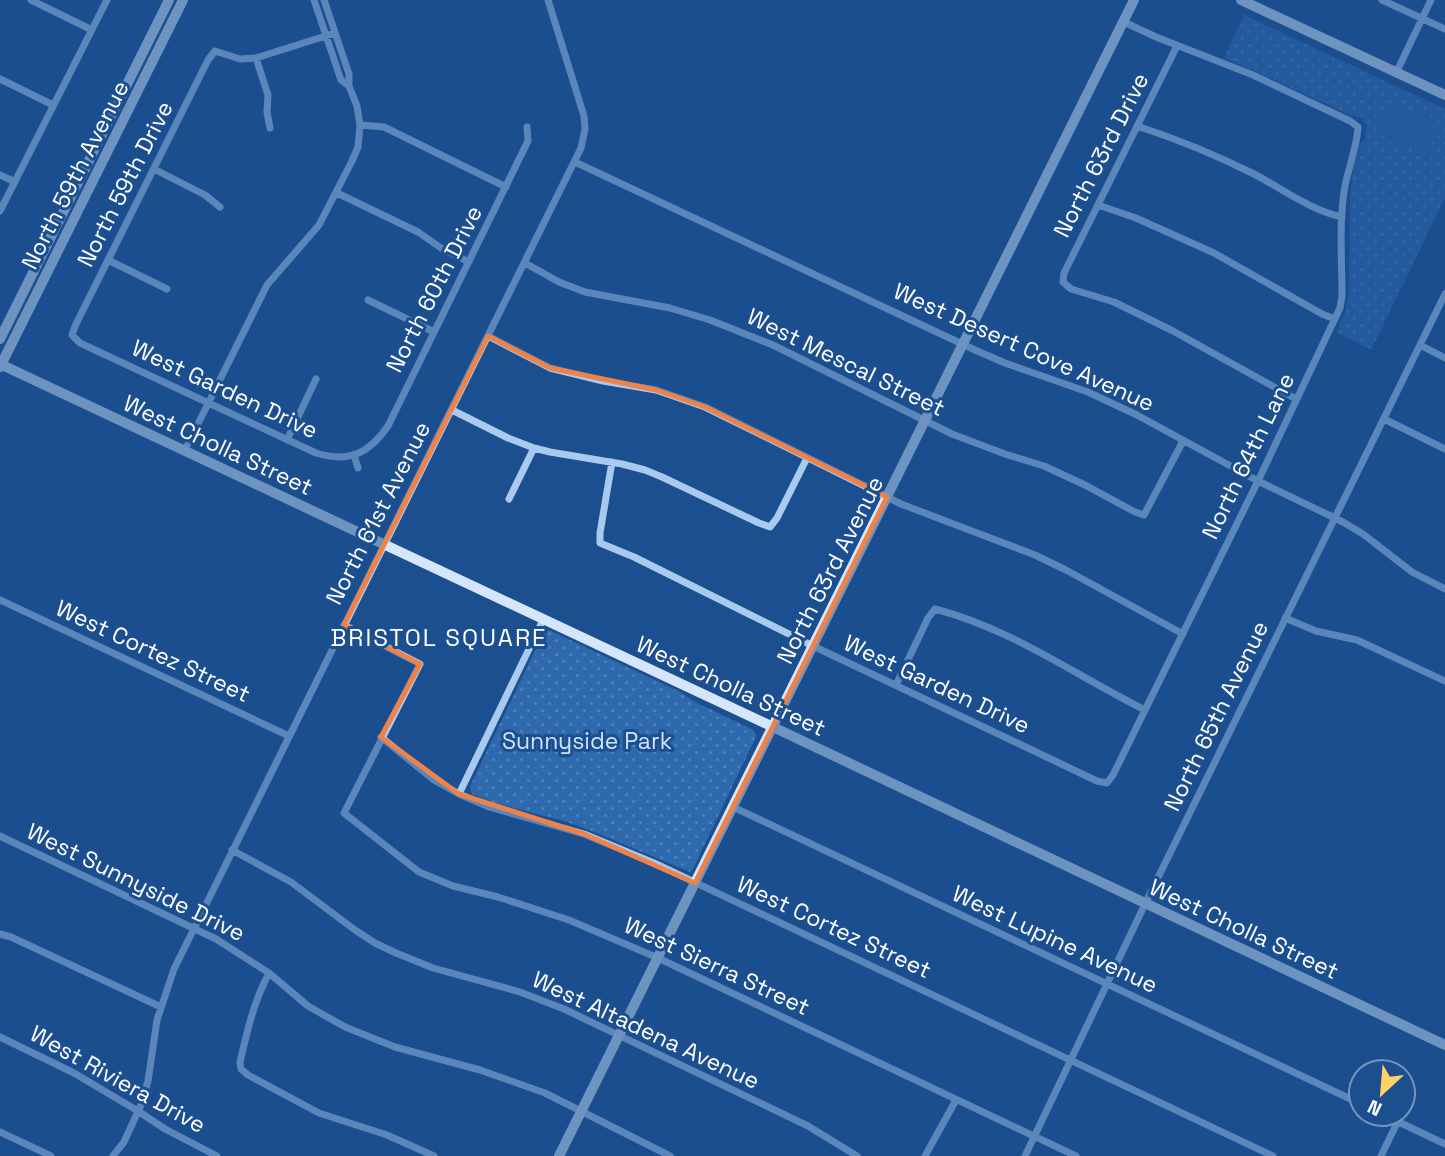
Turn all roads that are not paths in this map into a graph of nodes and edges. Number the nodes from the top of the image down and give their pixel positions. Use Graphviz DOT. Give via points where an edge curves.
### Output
graph roads {
  1 [pos="31,0"];
  2 [pos="107,0"];
  3 [pos="169,0"];
  4 [pos="183,0"];
  5 [pos="314,0"];
  6 [pos="324,0"];
  7 [pos="548,0"];
  8 [pos="1134,0"];
  9 [pos="1241,0"];
  10 [pos="1382,0"];
  11 [pos="1432,0"];
  12 [pos="1422,19"];
  13 [pos="1124,22"];
  14 [pos="1445,29"];
  15 [pos="92,30"];
  16 [pos="335,33"];
  17 [pos="326,35"];
  18 [pos="1177,46"];
  19 [pos="256,58"];
  20 [pos="1396,73"];
  21 [pos="0,79"];
  22 [pos="349,86"];
  23 [pos="1445,95"];
  24 [pos="53,106"];
  25 [pos="360,125"];
  26 [pos="1137,126"];
  27 [pos="527,127"];
  28 [pos="270,128"];
  29 [pos="575,162"];
  30 [pos="153,169"];
  31 [pos="0,175"];
  32 [pos="15,182"];
  33 [pos="506,187"];
  34 [pos="337,192"];
  35 [pos="1098,205"];
  36 [pos="220,207"];
  37 [pos="0,212"];
  38 [pos="1342,217"];
  39 [pos="108,260"];
  40 [pos="470,262"];
  41 [pos="525,263"];
  42 [pos="167,289"];
  43 [pos="1445,294"];
  44 [pos="368,300"];
  45 [pos="1335,319"];
  46 [pos="434,332"];
  47 [pos="72,335"];
  48 [pos="488,336"];
  49 [pos="0,339"];
  50 [pos="963,345"];
  51 [pos="1420,345"];
  52 [pos="1445,358"];
  53 [pos="0,365"];
  54 [pos="316,379"];
  55 [pos="1296,399"];
  56 [pos="208,403"];
  57 [pos="452,410"];
  58 [pos="1384,419"];
  59 [pos="925,421"];
  60 [pos="287,440"];
  61 [pos="1183,441"];
  62 [pos="534,448"];
  63 [pos="1445,449"];
  64 [pos="185,450"];
  65 [pos="354,455"];
  66 [pos="807,458"];
  67 [pos="612,463"];
  68 [pos="358,468"];
  69 [pos="1258,481"];
  70 [pos="887,497"];
  71 [pos="509,499"];
  72 [pos="1335,518"];
  73 [pos="384,544"];
  74 [pos="1445,589"];
  75 [pos="0,600"];
  76 [pos="1285,618"];
  77 [pos="543,620"];
  78 [pos="344,625"];
  79 [pos="1183,634"];
  80 [pos="813,646"];
  81 [pos="1445,681"];
  82 [pos="895,685"];
  83 [pos="1145,710"];
  84 [pos="773,727"];
  85 [pos="289,736"];
  86 [pos="382,737"];
  87 [pos="1107,783"];
  88 [pos="459,794"];
  89 [pos="733,807"];
  90 [pos="0,836"];
  91 [pos="232,850"];
  92 [pos="695,883"];
  93 [pos="1145,904"];
  94 [pos="193,928"];
  95 [pos="0,934"];
  96 [pos="658,957"];
  97 [pos="269,972"];
  98 [pos="1107,985"];
  99 [pos="161,1007"];
  100 [pos="620,1035"];
  101 [pos="0,1037"];
  102 [pos="1445,1045"];
  103 [pos="1071,1060"];
  104 [pos="1347,1097"];
  105 [pos="956,1100"];
  106 [pos="138,1111"];
  107 [pos="580,1111"];
  108 [pos="1395,1128"];
  109 [pos="1412,1128"];
  110 [pos="0,1132"];
  111 [pos="1035,1137"];
  112 [pos="1445,1144"];
  113 [pos="51,1156"];
  114 [pos="113,1156"];
  115 [pos="217,1156"];
  116 [pos="434,1156"];
  117 [pos="559,1156"];
  118 [pos="670,1156"];
  119 [pos="857,1156"];
  120 [pos="925,1156"];
  121 [pos="1025,1156"];
  122 [pos="1076,1156"];
  123 [pos="1273,1156"];
  124 [pos="1381,1156"];
  1 -- 15 [label="street"];
  2 -- 15 [label="street"];
  3 -- 49 [label="street, North 59th Avenue"];
  4 -- 53 [label="street, North 59th Avenue"];
  5 -- 17 [label="street"];
  6 -- 16 [label="street"];
  7 -- 29 [label="street, North 61st Avenue" via="584,116 584,140"];
  8 -- 13 [label="street, North 63rd Avenue"];
  9 -- 20 [label="street"];
  10 -- 12 [label="street"];
  11 -- 12 [label="street"];
  12 -- 14 [label="street"];
  12 -- 20 [label="street"];
  13 -- 18 [label="street"];
  13 -- 50 [label="street, North 63rd Avenue"];
  15 -- 24 [label="street"];
  16 -- 17 [label="street"];
  16 -- 22 [label="street"];
  17 -- 19 [label="street"];
  17 -- 22 [label="street" via="341,80"];
  18 -- 26 [label="street, North 63rd Drive"];
  18 -- 38 [label="street, North 64th Lane" via="1253,75 1358,127"];
  19 -- 28 [label="street" via="268,95"];
  19 -- 30 [label="street, North 59th Drive" via="240,59 215,51"];
  20 -- 23 [label="street"];
  21 -- 24 [label="street"];
  22 -- 25 [label="street"];
  24 -- 32 [label="street"];
  25 -- 33 [label="street" via="384,127"];
  25 -- 34 [label="street" via="358,147"];
  26 -- 35 [label="street, North 63rd Drive"];
  26 -- 38 [label="street" via="1171,137 1320,211"];
  27 -- 33 [label="street, North 60th Drive" via="528,141"];
  29 -- 41 [label="street, North 61st Avenue"];
  29 -- 50 [label="street, West Desert Cove Avenue"];
  30 -- 36 [label="street"];
  30 -- 39 [label="street, North 59th Drive"];
  31 -- 32 [label="street"];
  32 -- 37 [label="street"];
  33 -- 40 [label="street, North 60th Drive"];
  34 -- 40 [label="street"];
  34 -- 56 [label="street" via="319,225 267,285"];
  35 -- 45 [label="street" via="1214,253"];
  35 -- 55 [label="street, North 63rd Drive" via="1063,282 1173,331"];
  38 -- 45 [label="street, North 64th Lane" via="1342,296"];
  39 -- 42 [label="street"];
  39 -- 47 [label="street, North 59th Drive"];
  40 -- 46 [label="street, North 60th Drive"];
  41 -- 48 [label="street, North 61st Avenue"];
  41 -- 59 [label="street, West Mescal Street" via="585,292 710,320 773,345"];
  43 -- 51 [label="street, North 65th Avenue"];
  44 -- 46 [label="street"];
  45 -- 55 [label="street, North 64th Lane"];
  46 -- 65 [label="street, North 60th Drive" via="388,426 371,447"];
  47 -- 56 [label="street, West Garden Drive" via="80,343"];
  48 -- 57 [label="street, North 61st Avenue"];
  48 -- 66 [label="street" via="550,368 656,390 705,407"];
  50 -- 59 [label="street, North 63rd Avenue"];
  50 -- 61 [label="street, West Desert Cove Avenue" via="1088,392"];
  51 -- 52 [label="street"];
  51 -- 58 [label="street, North 65th Avenue"];
  53 -- 64 [label="street, West Cholla Street"];
  54 -- 60 [label="street"];
  55 -- 69 [label="street, North 64th Lane"];
  56 -- 60 [label="street, West Garden Drive"];
  56 -- 64 [label="street"];
  57 -- 62 [label="street"];
  57 -- 73 [label="street, North 61st Avenue"];
  58 -- 63 [label="street"];
  58 -- 72 [label="street, North 65th Avenue"];
  59 -- 61 [label="street, West Mescal Street" via="1044,466 1144,515"];
  59 -- 70 [label="street, North 63rd Avenue"];
  60 -- 65 [label="street, West Garden Drive" via="326,456"];
  61 -- 69 [label="street, West Desert Cove Avenue"];
  62 -- 67 [label="street"];
  62 -- 71 [label="street"];
  64 -- 73 [label="street, West Cholla Street"];
  65 -- 68 [label="street"];
  66 -- 67 [label="street" via="770,527 645,470"];
  66 -- 70 [label="street"];
  67 -- 80 [label="street, West Garden Drive" via="600,543"];
  69 -- 72 [label="street, West Desert Cove Avenue"];
  69 -- 79 [label="street, North 64th Lane"];
  70 -- 79 [label="street" via="1066,569"];
  70 -- 80 [label="street, North 63rd Avenue"];
  72 -- 74 [label="street, West Desert Cove Avenue" via="1412,572"];
  72 -- 76 [label="street, North 65th Avenue"];
  73 -- 77 [label="street, West Cholla Street"];
  73 -- 78 [label="street, North 61st Avenue"];
  75 -- 85 [label="street, West Cortez Street"];
  76 -- 81 [label="street" via="1356,640"];
  76 -- 93 [label="street, North 65th Avenue"];
  77 -- 84 [label="street, West Cholla Street"];
  77 -- 88 [label="street"];
  78 -- 85 [label="street, North 61st Avenue"];
  78 -- 86 [label="street" via="420,664"];
  79 -- 83 [label="street, North 64th Lane"];
  80 -- 82 [label="street, West Garden Drive"];
  80 -- 84 [label="street, North 63rd Avenue"];
  82 -- 83 [label="street" via="935,610 1000,632"];
  82 -- 87 [label="street, West Garden Drive"];
  83 -- 87 [label="street, North 64th Lane"];
  84 -- 89 [label="street, North 63rd Avenue"];
  84 -- 93 [label="street, West Cholla Street"];
  85 -- 91 [label="street, North 61st Avenue"];
  86 -- 88 [label="street, West Cortez Street" via="434,780"];
  86 -- 96 [label="street, West Sierra Street" via="344,813 419,872 569,920"];
  88 -- 92 [label="street, West Cortez Street" via="584,834"];
  89 -- 92 [label="street, North 63rd Avenue"];
  89 -- 98 [label="street, West Lupine Avenue"];
  90 -- 94 [label="street, West Sunnyside Drive"];
  91 -- 94 [label="street, North 61st Avenue"];
  91 -- 100 [label="street, West Altadena Avenue" via="292,882 374,943 433,968 529,995"];
  92 -- 96 [label="street, North 63rd Avenue"];
  92 -- 103 [label="street, West Cortez Street"];
  93 -- 98 [label="street, North 65th Avenue"];
  93 -- 102 [label="street, West Cholla Street"];
  94 -- 97 [label="street, West Sunnyside Drive"];
  94 -- 99 [label="street, North 61st Avenue"];
  95 -- 99 [label="street"];
  96 -- 100 [label="street, North 63rd Avenue"];
  96 -- 105 [label="street, West Sierra Street"];
  97 -- 107 [label="street, West Sunnyside Drive" via="308,1006 345,1027 395,1047 514,1082"];
  97 -- 116 [label="street" via="246,1034 241,1069 319,1112"];
  98 -- 103 [label="street, North 65th Avenue"];
  98 -- 104 [label="street, West Lupine Avenue"];
  99 -- 106 [label="street, North 61st Avenue" via="148,1082"];
  100 -- 107 [label="street, North 63rd Avenue"];
  100 -- 119 [label="street, West Altadena Avenue" via="808,1126"];
  101 -- 106 [label="street, West Riviera Drive"];
  103 -- 111 [label="street, North 65th Avenue"];
  103 -- 123 [label="street, West Cortez Street"];
  105 -- 111 [label="street, West Sierra Street"];
  105 -- 120 [label="street"];
  106 -- 114 [label="street, North 61st Avenue"];
  106 -- 115 [label="street, West Riviera Drive"];
  107 -- 117 [label="street, North 63rd Avenue"];
  107 -- 118 [label="street, West Sunnyside Drive"];
  108 -- 124 [label="street"];
  109 -- 112 [label="street"];
  110 -- 113 [label="street"];
  111 -- 121 [label="street, North 65th Avenue"];
  111 -- 122 [label="street, West Sierra Street"];
}
